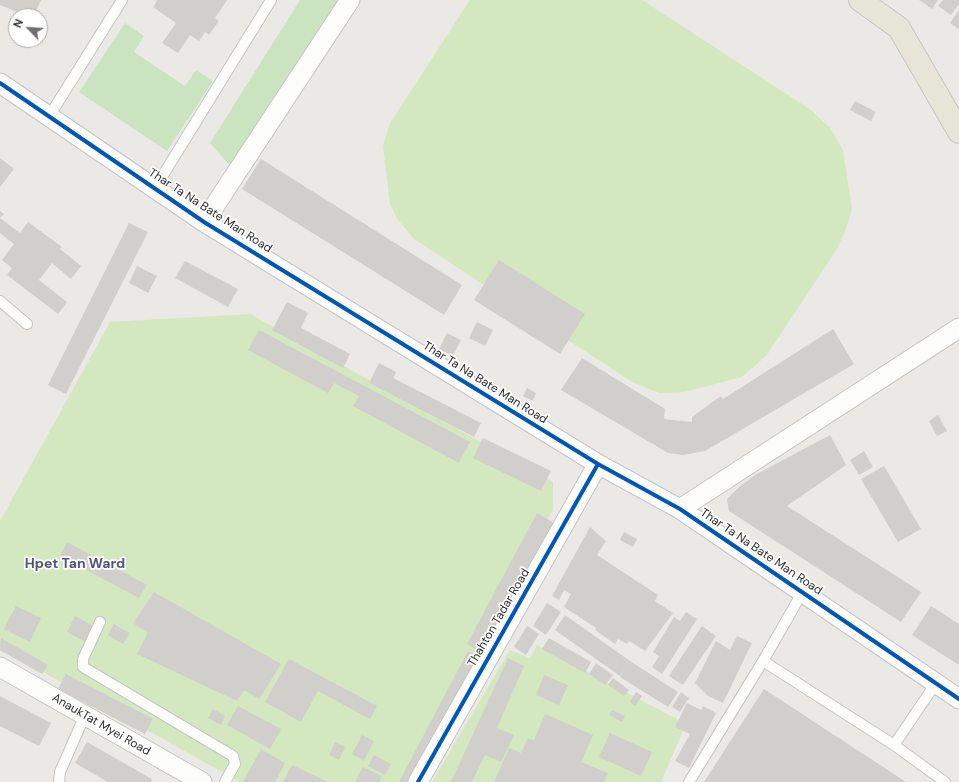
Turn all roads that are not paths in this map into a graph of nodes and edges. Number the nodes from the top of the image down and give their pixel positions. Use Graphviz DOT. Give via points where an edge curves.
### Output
graph roads {
  1 [pos="122,0"];
  2 [pos="271,0"];
  3 [pos="350,0"];
  4 [pos="860,0"];
  5 [pos="0,83"];
  6 [pos="50,115"];
  7 [pos="959,132"];
  8 [pos="155,188"];
  9 [pos="204,222"];
  10 [pos="0,301"];
  11 [pos="27,324"];
  12 [pos="959,328"];
  13 [pos="598,464"];
  14 [pos="680,510"];
  15 [pos="802,593"];
  16 [pos="100,622"];
  17 [pos="763,661"];
  18 [pos="0,667"];
  19 [pos="936,683"];
  20 [pos="959,699"];
  21 [pos="85,716"];
  22 [pos="894,745"];
  23 [pos="197,781"];
  24 [pos="59,782"];
  25 [pos="225,782"];
  26 [pos="418,782"];
  27 [pos="689,782"];
  28 [pos="945,782"];
  1 -- 6 [label="lane"];
  2 -- 8 [label="lane"];
  3 -- 9 [label="street"];
  4 -- 7 [label="main road" via="899,28"];
  5 -- 6 [label="street, Thar Ta Na Bate Man Road"];
  6 -- 8 [label="street, Thar Ta Na Bate Man Road"];
  8 -- 9 [label="street, Thar Ta Na Bate Man Road"];
  9 -- 13 [label="street, Thar Ta Na Bate Man Road"];
  10 -- 11 [label="lane"];
  12 -- 14 [label="street"];
  13 -- 14 [label="street, Thar Ta Na Bate Man Road"];
  13 -- 26 [label="street, Thahton Tadar Road"];
  14 -- 15 [label="street, Thar Ta Na Bate Man Road"];
  15 -- 17 [label="lane"];
  15 -- 19 [label="street, Thar Ta Na Bate Man Road"];
  16 -- 25 [label="lane" via="83,659 83,667 232,756 235,764"];
  17 -- 22 [label="lane"];
  17 -- 27 [label="lane"];
  18 -- 21 [label="street, AnaukTat Myei Road"];
  19 -- 20 [label="street, Thar Ta Na Bate Man Road"];
  19 -- 22 [label="lane"];
  21 -- 23 [label="street, AnaukTat Myei Road"];
  21 -- 24 [label="lane" via="60,772"];
  22 -- 28 [label="lane"];
}
